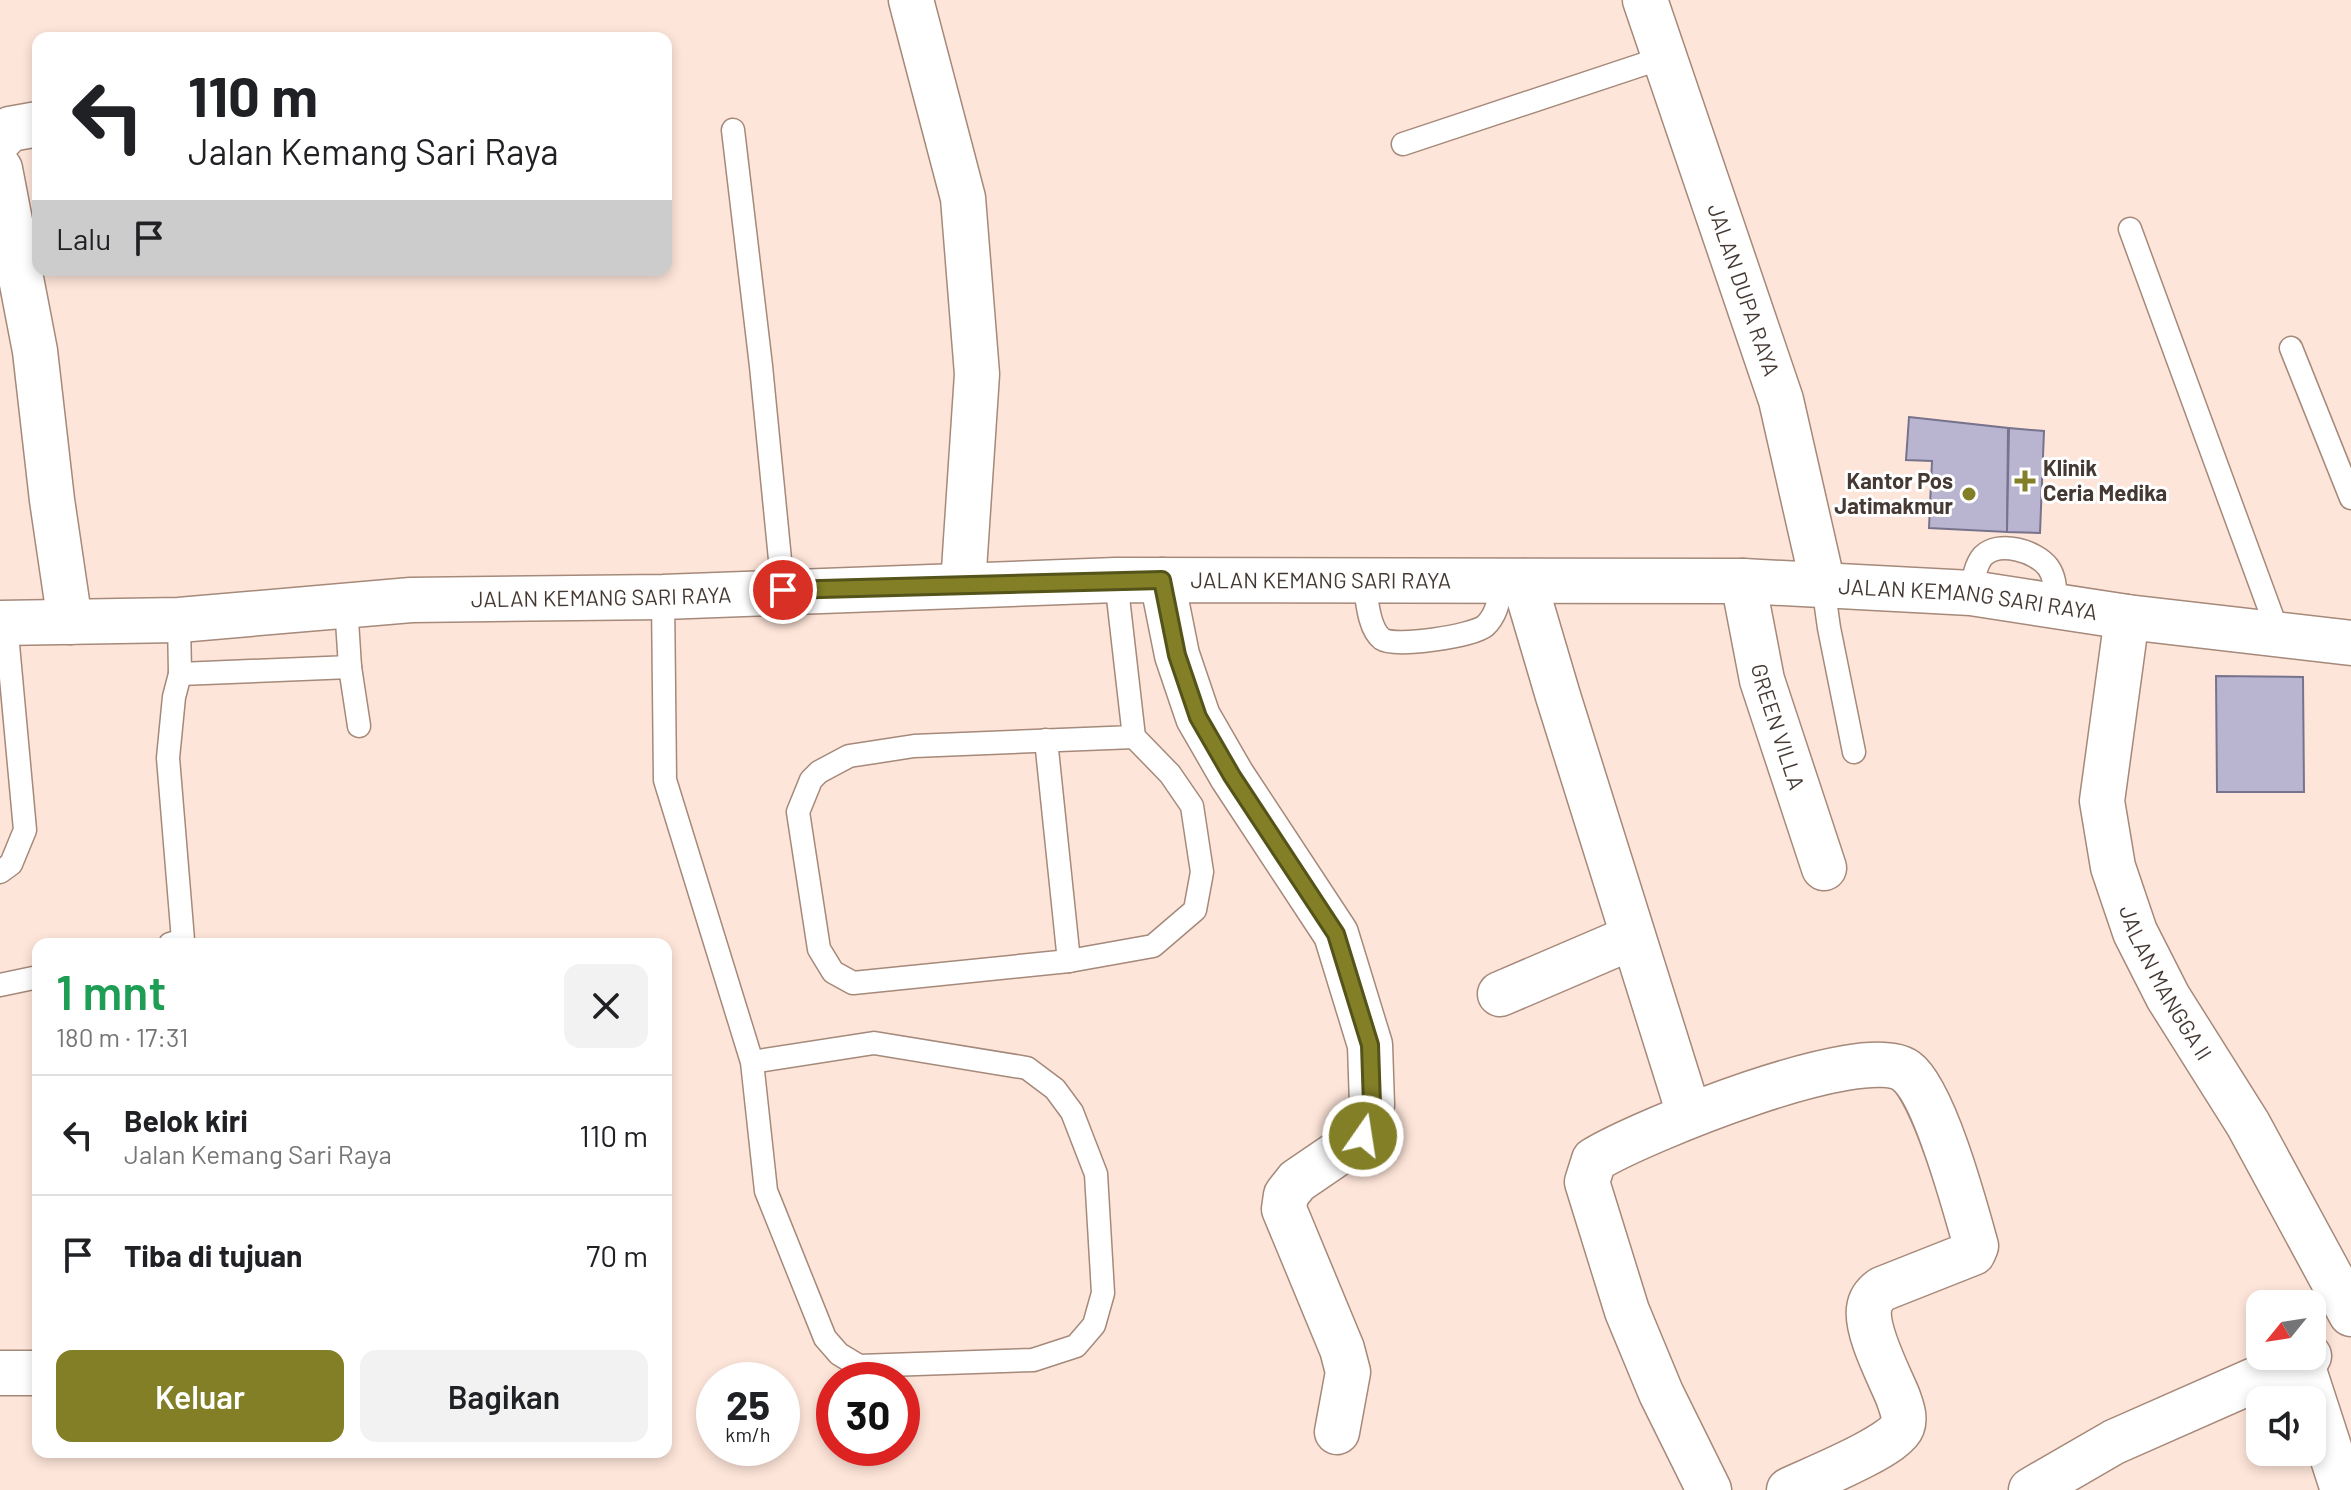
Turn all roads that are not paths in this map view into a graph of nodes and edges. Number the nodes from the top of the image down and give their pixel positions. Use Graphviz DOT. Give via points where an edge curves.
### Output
graph roads {
  1 [pos="911,0"];
  2 [pos="1645,0"];
  3 [pos="1665,57"];
  4 [pos="32,125"];
  5 [pos="733,130"];
  6 [pos="0,139"];
  7 [pos="1403,144"];
  8 [pos="0,169"];
  9 [pos="2130,229"];
  10 [pos="2291,348"];
  11 [pos="18,351"];
  12 [pos="2351,498"];
  13 [pos="1116,580"];
  14 [pos="1162,580"];
  15 [pos="1364,581"];
  16 [pos="1514,581"];
  17 [pos="1743,581"];
  18 [pos="963,585"];
  19 [pos="1823,585"];
  20 [pos="783,590"];
  21 [pos="663,597"];
  22 [pos="346,605"];
  23 [pos="2127,617"];
  24 [pos="179,620"];
  25 [pos="70,622"];
  26 [pos="3,623"];
  27 [pos="2279,635"];
  28 [pos="2351,643"];
  29 [pos="350,667"];
  30 [pos="180,674"];
  31 [pos="359,726"];
  32 [pos="1134,737"];
  33 [pos="1046,740"];
  34 [pos="1854,752"];
  35 [pos="1824,868"];
  36 [pos="0,872"];
  37 [pos="1633,937"];
  38 [pos="179,938"];
  39 [pos="1069,961"];
  40 [pos="32,978"];
  41 [pos="0,985"];
  42 [pos="1500,994"];
  43 [pos="752,1062"];
  44 [pos="1689,1114"];
  45 [pos="2351,1314"];
  46 [pos="2351,1331"];
  47 [pos="2326,1346"];
  48 [pos="2277,1370"];
  49 [pos="2311,1370"];
  50 [pos="0,1373"];
  51 [pos="32,1373"];
  52 [pos="1337,1432"];
  53 [pos="1709,1490"];
  54 [pos="1789,1490"];
  55 [pos="2031,1490"];
  56 [pos="2343,1490"];
  1 -- 18 [label="street" via="963,198 977,374"];
  2 -- 3 [label="street, JALAN DUPA RAYA"];
  3 -- 7 [label="lane"];
  3 -- 19 [label="street, JALAN DUPA RAYA" via="1781,400"];
  4 -- 6 [label="street" via="10,129"];
  5 -- 20 [label="lane"];
  8 -- 11 [label="street"];
  9 -- 27 [label="lane"];
  10 -- 12 [label="lane"];
  11 -- 25 [label="street" via="52,500"];
  13 -- 14 [label="street, JALAN KEMANG SARI RAYA"];
  13 -- 18 [label="street, JALAN KEMANG SARI RAYA"];
  13 -- 32 [label="lane"];
  14 -- 15 [label="street, JALAN KEMANG SARI RAYA"];
  14 -- 52 [label="street" via="1177,655 1198,717 1336,934 1370,1045 1372,1105 1363,1136 1297,1181 1286,1195 1284,1209 1348,1372"];
  15 -- 16 [label="street, JALAN KEMANG SARI RAYA"];
  15 -- 16 [label="lane" via="1374,631 1384,641 1398,644 1477,631"];
  16 -- 17 [label="street, JALAN KEMANG SARI RAYA"];
  16 -- 37 [label="street" via="1558,696"];
  17 -- 19 [label="street, JALAN KEMANG SARI RAYA"];
  17 -- 35 [label="street, GREEN VILLA" via="1762,680"];
  18 -- 20 [label="street, JALAN KEMANG SARI RAYA"];
  19 -- 23 [label="street, JALAN KEMANG SARI RAYA" via="1971,593"];
  19 -- 34 [label="lane"];
  20 -- 21 [label="street, JALAN KEMANG SARI RAYA"];
  21 -- 22 [label="street, JALAN KEMANG SARI RAYA"];
  21 -- 43 [label="lane" via="665,780"];
  22 -- 24 [label="street, JALAN KEMANG SARI RAYA"];
  22 -- 29 [label="lane"];
  23 -- 27 [label="street, JALAN KEMANG SARI RAYA"];
  23 -- 45 [label="street, JALAN MANGGA II" via="2102,801 2113,867 2135,932 2168,997 2248,1124"];
  24 -- 25 [label="street, JALAN KEMANG SARI RAYA"];
  24 -- 30 [label="lane"];
  25 -- 26 [label="street, JALAN KEMANG SARI RAYA"];
  26 -- 36 [label="lane" via="25,830 11,864"];
  27 -- 28 [label="street, JALAN KEMANG SARI RAYA"];
  29 -- 30 [label="lane"];
  29 -- 31 [label="lane"];
  30 -- 38 [label="lane" via="168,758"];
  32 -- 33 [label="lane"];
  32 -- 39 [label="lane" via="1192,806 1202,872 1195,910 1153,946"];
  33 -- 39 [label="lane"];
  33 -- 39 [label="lane" via="914,746 849,756 811,780 798,812 819,949 833,972 853,983"];
  37 -- 42 [label="street"];
  37 -- 44 [label="street"];
  40 -- 41 [label="lane"];
  43 -- 43 [label="lane" via="874,1043 1027,1068 1055,1089 1072,1112 1096,1174 1103,1293 1094,1325 1076,1346 1033,1360 859,1366 839,1354 825,1338 766,1191"];
  44 -- 53 [label="street" via="1594,1160 1587,1182 1627,1311"];
  44 -- 54 [label="street" via="1827,1071 1875,1063 1907,1071 1938,1127 1976,1246 1959,1261 1882,1289 1869,1307 1869,1323 1903,1412 1902,1428 1868,1453"];
  46 -- 47 [label="street"];
  48 -- 55 [label="street" via="2114,1442"];
  49 -- 56 [label="street"];
  50 -- 51 [label="street"];
}
